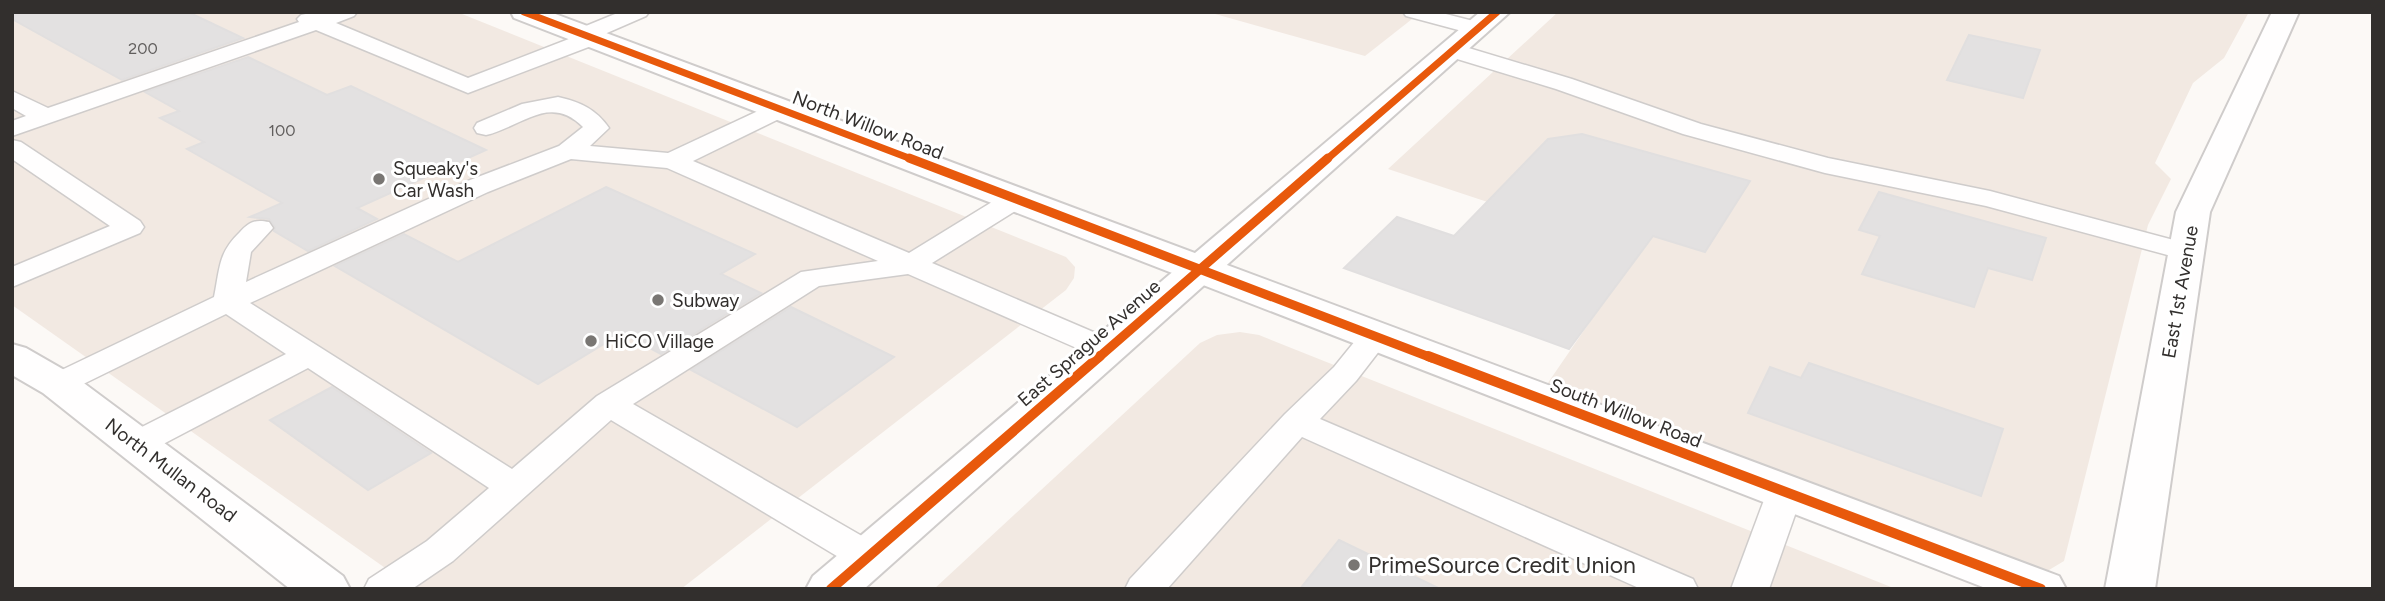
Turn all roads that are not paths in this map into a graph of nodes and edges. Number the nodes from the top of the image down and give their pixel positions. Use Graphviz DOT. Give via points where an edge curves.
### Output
graph roads {
  1 [pos="292,12"];
  2 [pos="347,12"];
  3 [pos="524,12"];
  4 [pos="639,12"];
  5 [pos="1413,12"];
  6 [pos="2281,13"];
  7 [pos="317,23"];
  8 [pos="1475,31"];
  9 [pos="588,37"];
  10 [pos="12,97"];
  11 [pos="779,110"];
  12 [pos="46,117"];
  13 [pos="486,128"];
  14 [pos="12,129"];
  15 [pos="12,147"];
  16 [pos="568,151"];
  17 [pos="672,161"];
  18 [pos="1014,200"];
  19 [pos="259,228"];
  20 [pos="2186,252"];
  21 [pos="909,265"];
  22 [pos="1199,271"];
  23 [pos="12,278"];
  24 [pos="228,302"];
  25 [pos="1375,337"];
  26 [pos="1108,350"];
  27 [pos="308,355"];
  28 [pos="12,357"];
  29 [pos="58,384"];
  30 [pos="609,404"];
  31 [pos="1297,422"];
  32 [pos="136,444"];
  33 [pos="513,487"];
  34 [pos="1785,492"];
  35 [pos="868,556"];
  36 [pos="325,589"];
  37 [pos="383,589"];
  38 [pos="831,589"];
  39 [pos="1143,589"];
  40 [pos="1679,589"];
  41 [pos="1750,589"];
  42 [pos="2041,589"];
  43 [pos="2130,589"];
  1 -- 7 [label="lane"];
  2 -- 7 [label="lane"];
  3 -- 9 [label="street, North Willow Road"];
  4 -- 9 [label="lane"];
  5 -- 8 [label="lane"];
  6 -- 20 [label="street, East 1st Avenue" via="2193,212"];
  7 -- 9 [label="lane" via="468,86"];
  7 -- 12 [label="lane"];
  8 -- 20 [label="lane" via="1564,84 1692,129 1812,162 1990,199"];
  8 -- 22 [label="street, East Sprague Avenue"];
  9 -- 11 [label="street, North Willow Road"];
  10 -- 12 [label="lane"];
  11 -- 17 [label="lane"];
  11 -- 18 [label="street, North Willow Road"];
  12 -- 14 [label="lane"];
  13 -- 16 [label="lane" via="532,107 560,103 584,112 597,128"];
  15 -- 23 [label="lane" via="130,227"];
  16 -- 17 [label="lane"];
  16 -- 24 [label="lane" via="479,186"];
  17 -- 21 [label="lane"];
  18 -- 21 [label="lane"];
  18 -- 22 [label="street, North Willow Road"];
  19 -- 24 [label="lane" via="237,250"];
  20 -- 43 [label="street, East 1st Avenue"];
  21 -- 26 [label="lane"];
  21 -- 30 [label="lane" via="811,278"];
  22 -- 25 [label="street, South Willow Road"];
  22 -- 26 [label="street, East Sprague Avenue"];
  24 -- 27 [label="lane"];
  24 -- 29 [label="lane"];
  25 -- 31 [label="lane"];
  25 -- 34 [label="street, South Willow Road"];
  26 -- 35 [label="street, East Sprague Avenue"];
  27 -- 32 [label="lane"];
  27 -- 33 [label="lane"];
  28 -- 29 [label="street, North Mullan Road"];
  29 -- 32 [label="street, North Mullan Road"];
  30 -- 33 [label="lane"];
  30 -- 35 [label="lane"];
  31 -- 39 [label="lane"];
  31 -- 40 [label="lane"];
  32 -- 36 [label="street, North Mullan Road"];
  33 -- 37 [label="lane" via="440,551"];
  34 -- 41 [label="lane"];
  34 -- 42 [label="street, South Willow Road"];
  35 -- 38 [label="street, East Sprague Avenue"];
}
